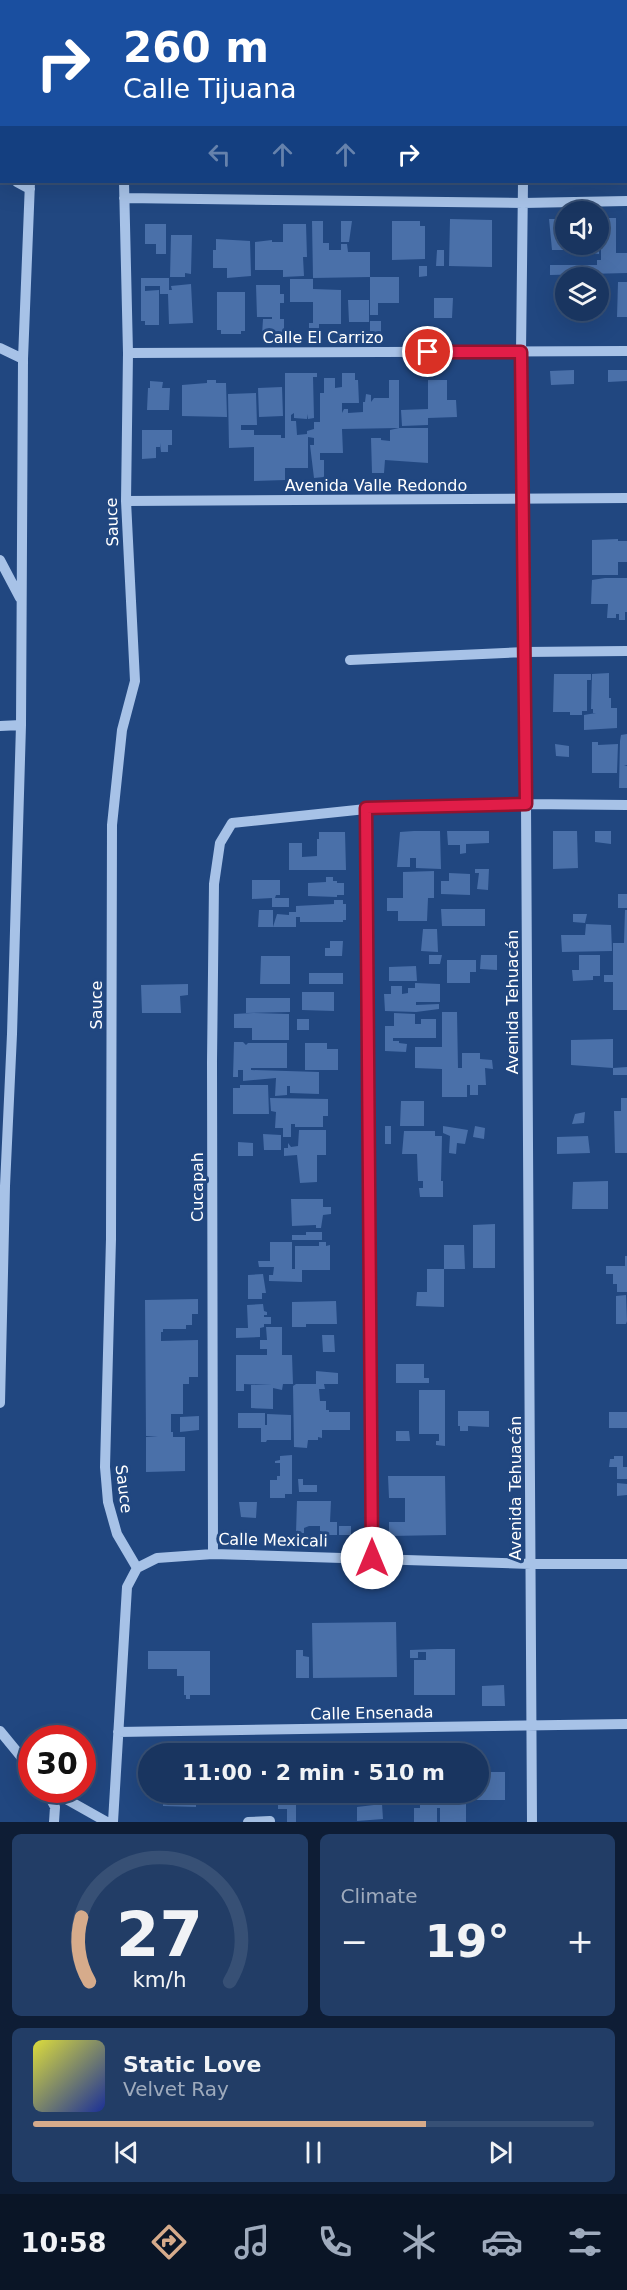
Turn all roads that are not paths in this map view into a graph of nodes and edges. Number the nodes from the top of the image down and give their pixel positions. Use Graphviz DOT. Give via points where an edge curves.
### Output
graph roads {
  1 [pos="124,183"];
  2 [pos="523,183"];
  3 [pos="30,185"];
  4 [pos="124,198"];
  5 [pos="627,201"];
  6 [pos="523,202"];
  7 [pos="0,348"];
  8 [pos="627,351"];
  9 [pos="521,352"];
  10 [pos="128,353"];
  11 [pos="23,359"];
  12 [pos="627,498"];
  13 [pos="522,499"];
  14 [pos="126,501"];
  15 [pos="0,560"];
  16 [pos="21,601"];
  17 [pos="627,651"];
  18 [pos="525,652"];
  19 [pos="350,660"];
  20 [pos="21,725"];
  21 [pos="0,726"];
  22 [pos="526,804"];
  23 [pos="627,805"];
  24 [pos="366,808"];
  25 [pos="2,1186"];
  26 [pos="0,1403"];
  27 [pos="213,1554"];
  28 [pos="372,1558"];
  29 [pos="531,1564"];
  30 [pos="627,1564"];
  31 [pos="137,1568"];
  32 [pos="0,1719"];
  33 [pos="627,1724"];
  34 [pos="531,1725"];
  35 [pos="0,1731"];
  36 [pos="118,1732"];
  37 [pos="18,1753"];
  38 [pos="53,1803"];
  39 [pos="72,1803"];
  40 [pos="270,1821"];
  41 [pos="54,1822"];
  42 [pos="107,1822"];
  43 [pos="113,1822"];
  44 [pos="248,1822"];
  45 [pos="532,1822"];
  1 -- 4 [label="street, Sauce"];
  2 -- 6 [label="street, Avenida Tehuacán"];
  3 -- 11 [label="street"];
  4 -- 6 [label="street"];
  4 -- 10 [label="street, Sauce"];
  5 -- 6 [label="street"];
  6 -- 9 [label="street, Avenida Tehuacán"];
  7 -- 11 [label="street"];
  8 -- 9 [label="street, Calle El Carrizo"];
  9 -- 10 [label="street, Calle El Carrizo"];
  9 -- 13 [label="street, Avenida Tehuacán"];
  10 -- 14 [label="street, Sauce"];
  11 -- 16 [label="street"];
  12 -- 13 [label="street, Avenida Valle Redondo"];
  13 -- 14 [label="street, Avenida Valle Redondo"];
  13 -- 18 [label="street, Avenida Tehuacán"];
  14 -- 31 [label="street, Sauce" via="135,681 122,730 112,825 111,1227 105,1467 108,1502 117,1534"];
  15 -- 16 [label="street"];
  16 -- 20 [label="street"];
  17 -- 18 [label="street"];
  18 -- 19 [label="street"];
  18 -- 22 [label="street, Avenida Tehuacán"];
  20 -- 21 [label="street"];
  20 -- 25 [label="street" via="13,1022"];
  22 -- 23 [label="street"];
  22 -- 24 [label="street"];
  22 -- 29 [label="street, Avenida Tehuacán"];
  24 -- 27 [label="street, Cucapah" via="232,823 220,843 214,884 212,1062"];
  24 -- 28 [label="street"];
  25 -- 26 [label="street"];
  27 -- 28 [label="street, Calle Mexicali"];
  27 -- 31 [label="street, Calle Mexicali" via="157,1558"];
  28 -- 29 [label="street, Calle Mexicali"];
  29 -- 30 [label="street, Calle Mexicali"];
  29 -- 34 [label="street, Avenida Tehuacán"];
  31 -- 36 [label="street" via="127,1587"];
  32 -- 35 [label="street"];
  33 -- 34 [label="street, Calle Ensenada"];
  34 -- 36 [label="street, Calle Ensenada"];
  34 -- 45 [label="street, Avenida Tehuacán"];
  35 -- 37 [label="street"];
  36 -- 43 [label="street"];
  38 -- 41 [label="street"];
  39 -- 42 [label="street"];
  40 -- 44 [label="street"];
}
